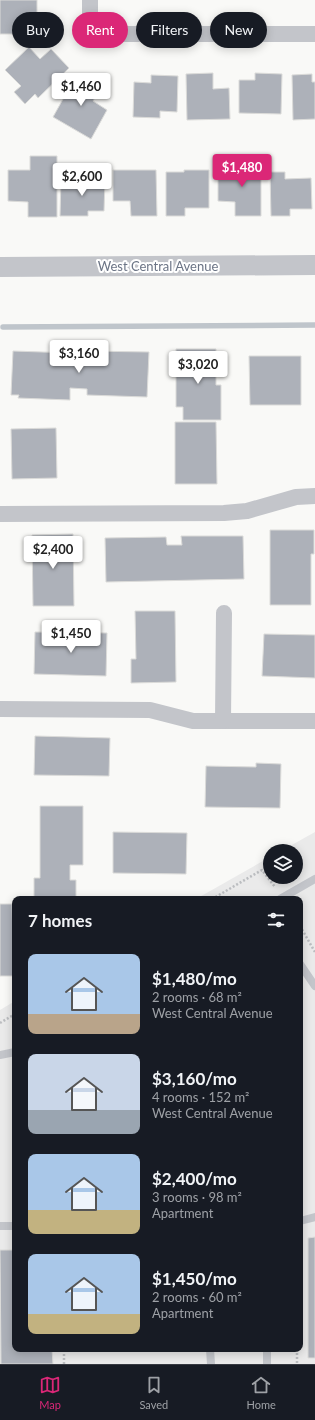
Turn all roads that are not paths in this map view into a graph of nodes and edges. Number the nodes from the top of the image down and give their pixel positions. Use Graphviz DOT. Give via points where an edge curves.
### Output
graph roads {
  1 [pos="90,0"];
  2 [pos="315,34"];
  3 [pos="315,265"];
  4 [pos="0,267"];
  5 [pos="315,496"];
  6 [pos="0,514"];
  7 [pos="224,613"];
  8 [pos="0,709"];
  9 [pos="223,721"];
  10 [pos="315,721"];
  11 [pos="315,879"];
  12 [pos="285,896"];
  13 [pos="303,968"];
  14 [pos="315,986"];
  15 [pos="12,1053"];
  16 [pos="0,1055"];
  17 [pos="315,1217"];
  18 [pos="303,1220"];
  19 [pos="0,1226"];
  20 [pos="12,1226"];
  21 [pos="210,1352"];
  22 [pos="267,1352"];
  23 [pos="211,1364"];
  24 [pos="267,1364"];
  1 -- 2 [label="street" via="90,34"];
  3 -- 4 [label="street, West Central Avenue"];
  5 -- 6 [label="street" via="296,497 247,511 224,513"];
  7 -- 9 [label="street"];
  8 -- 9 [label="street" via="150,710 193,721"];
  9 -- 10 [label="street"];
  11 -- 12 [label="lane"];
  13 -- 14 [label="lane"];
  15 -- 16 [label="lane"];
  17 -- 18 [label="lane"];
  19 -- 20 [label="lane"];
  21 -- 23 [label="lane"];
  22 -- 24 [label="lane"];
}
